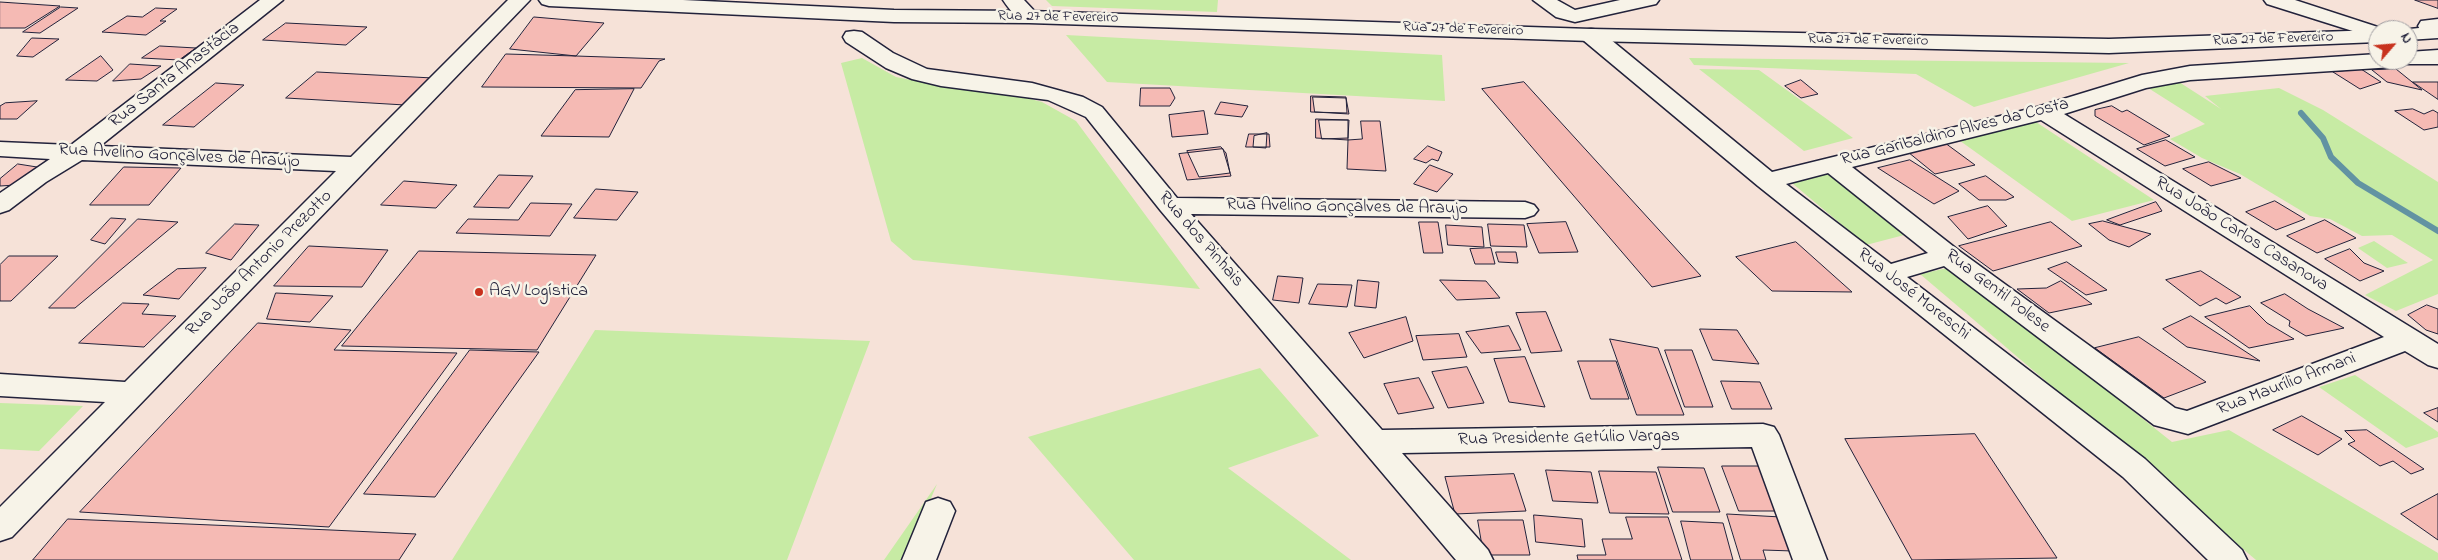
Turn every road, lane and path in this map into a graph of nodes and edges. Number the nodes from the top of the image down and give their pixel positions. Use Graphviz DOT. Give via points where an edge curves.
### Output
graph roads {
  1 [pos="273,0"];
  2 [pos="520,0"];
  3 [pos="549,0"];
  4 [pos="1013,0"];
  5 [pos="1649,0"];
  6 [pos="2274,0"];
  7 [pos="1547,2"];
  8 [pos="1029,16"];
  9 [pos="1583,26"];
  10 [pos="2438,26"];
  11 [pos="2368,31"];
  12 [pos="1550,32"];
  13 [pos="2438,32"];
  14 [pos="2418,33"];
  15 [pos="2368,34"];
  16 [pos="854,37"];
  17 [pos="2438,57"];
  18 [pos="2418,58"];
  19 [pos="2368,62"];
  20 [pos="2045,112"];
  21 [pos="0,149"];
  22 [pos="76,153"];
  23 [pos="1832,164"];
  24 [pos="358,165"];
  25 [pos="1767,181"];
  26 [pos="0,205"];
  27 [pos="1170,206"];
  28 [pos="1524,210"];
  29 [pos="0,224"];
  30 [pos="1948,256"];
  31 [pos="1886,274"];
  32 [pos="2408,339"];
  33 [pos="2438,358"];
  34 [pos="0,385"];
  35 [pos="133,393"];
  36 [pos="2164,417"];
  37 [pos="1375,442"];
  38 [pos="938,511"];
  39 [pos="0,528"];
  40 [pos="919,560"];
  41 [pos="1476,560"];
  42 [pos="1810,560"];
  43 [pos="2230,560"];
  1 -- 22 [label="street, Rua Santa Anastácia"];
  2 -- 24 [label="street, Rua João Antonio Prezotto"];
  3 -- 8 [label="street, Rua 27 de Fevereiro" via="894,16"];
  4 -- 8 [label="street"];
  5 -- 9 [label="street"];
  6 -- 11 [label="street"];
  7 -- 9 [label="street"];
  7 -- 12 [label="street" via="1557,22"];
  8 -- 12 [label="street, Rua 27 de Fevereiro"];
  9 -- 12 [label="street, Rua 27 de Fevereiro"];
  9 -- 15 [label="street, Rua 27 de Fevereiro" via="2109,46"];
  9 -- 25 [label="street, Rua José Moreschi"];
  10 -- 13 [label="street" via="2429,26"];
  13 -- 14 [label="street"];
  16 -- 27 [label="street, Rua dos Pinhais" via="920,74 1031,91 1082,104 1094,112"];
  17 -- 18 [label="street"];
  19 -- 20 [label="street, Rua Garibaldino Alves da Costa" via="2190,74 2142,82"];
  20 -- 23 [label="street, Rua Garibaldino Alves da Costa"];
  20 -- 32 [label="street, Rua João Carlos Casanova"];
  21 -- 22 [label="street, Rua Avelino Gonçalves de Araújo"];
  22 -- 24 [label="street, Rua Avelino Gonçalves de Araújo"];
  22 -- 26 [label="street, Rua Santa Anastácia"];
  22 -- 29 [label="street, Rua Santa Anastácia" via="54,181"];
  23 -- 25 [label="street, Rua Garibaldino Alves da Costa"];
  23 -- 30 [label="street, Rua Gentil Polese"];
  24 -- 35 [label="street, Rua João Antonio Prezotto"];
  25 -- 31 [label="street, Rua José Moreschi"];
  27 -- 28 [label="street, Rua Avelino Gonçalves de Araujo"];
  27 -- 37 [label="street, Rua dos Pinhais"];
  30 -- 31 [label="street"];
  30 -- 36 [label="street, Rua Gentil Polese"];
  31 -- 43 [label="street, Rua José Moreschi" via="2134,468"];
  32 -- 33 [label="street, Rua João Carlos Casanova"];
  32 -- 36 [label="street, Rua Maurílio Armani" via="2188,423"];
  34 -- 35 [label="street"];
  35 -- 39 [label="street, Rua João Antonio Prezotto"];
  37 -- 41 [label="street, Rua dos Pinhais"];
  37 -- 42 [label="street, Rua Presidente Getúlio Vargas" via="1763,435"];
  38 -- 40 [label="street"];
}
